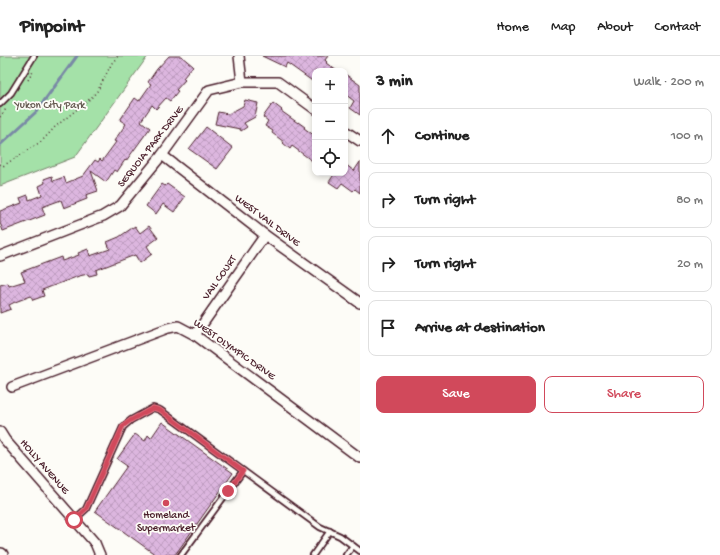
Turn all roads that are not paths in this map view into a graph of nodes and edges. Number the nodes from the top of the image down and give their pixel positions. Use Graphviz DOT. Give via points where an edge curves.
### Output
graph roads {
  1 [pos="34,56"];
  2 [pos="239,56"];
  3 [pos="242,82"];
  4 [pos="0,104"];
  5 [pos="312,107"];
  6 [pos="348,133"];
  7 [pos="360,142"];
  8 [pos="162,155"];
  9 [pos="265,235"];
  10 [pos="0,256"];
  11 [pos="360,303"];
  12 [pos="195,335"];
  13 [pos="12,387"];
  14 [pos="0,432"];
  15 [pos="360,458"];
  16 [pos="243,471"];
  17 [pos="74,520"];
  18 [pos="330,531"];
  19 [pos="353,546"];
  20 [pos="360,551"];
  21 [pos="100,555"];
  22 [pos="181,555"];
  23 [pos="313,555"];
  24 [pos="346,555"];
  1 -- 4 [label="lane" via="11,93"];
  2 -- 3 [label="street"];
  3 -- 5 [label="street, SEQUOIA PARK DRIVE" via="278,82"];
  3 -- 8 [label="street, SEQUOIA PARK DRIVE" via="209,90"];
  6 -- 7 [label="street"];
  8 -- 9 [label="street, WEST VAIL DRIVE"];
  8 -- 10 [label="street, SEQUOIA PARK DRIVE" via="120,206 104,216"];
  9 -- 11 [label="street, WEST VAIL DRIVE"];
  9 -- 12 [label="street, VAIL COURT"];
  12 -- 13 [label="street, WEST OLYMPIC DRIVE" via="178,326 168,328"];
  12 -- 15 [label="street, WEST OLYMPIC DRIVE"];
  14 -- 17 [label="street, HOLLY AVENUE"];
  16 -- 17 [label="lane" via="160,410 153,408 123,426 86,509"];
  16 -- 18 [label="lane" via="320,527"];
  16 -- 22 [label="lane"];
  17 -- 21 [label="street, HOLLY AVENUE" via="95,543"];
  18 -- 19 [label="lane"];
  18 -- 23 [label="lane"];
  19 -- 20 [label="lane"];
  19 -- 24 [label="lane"];
}
